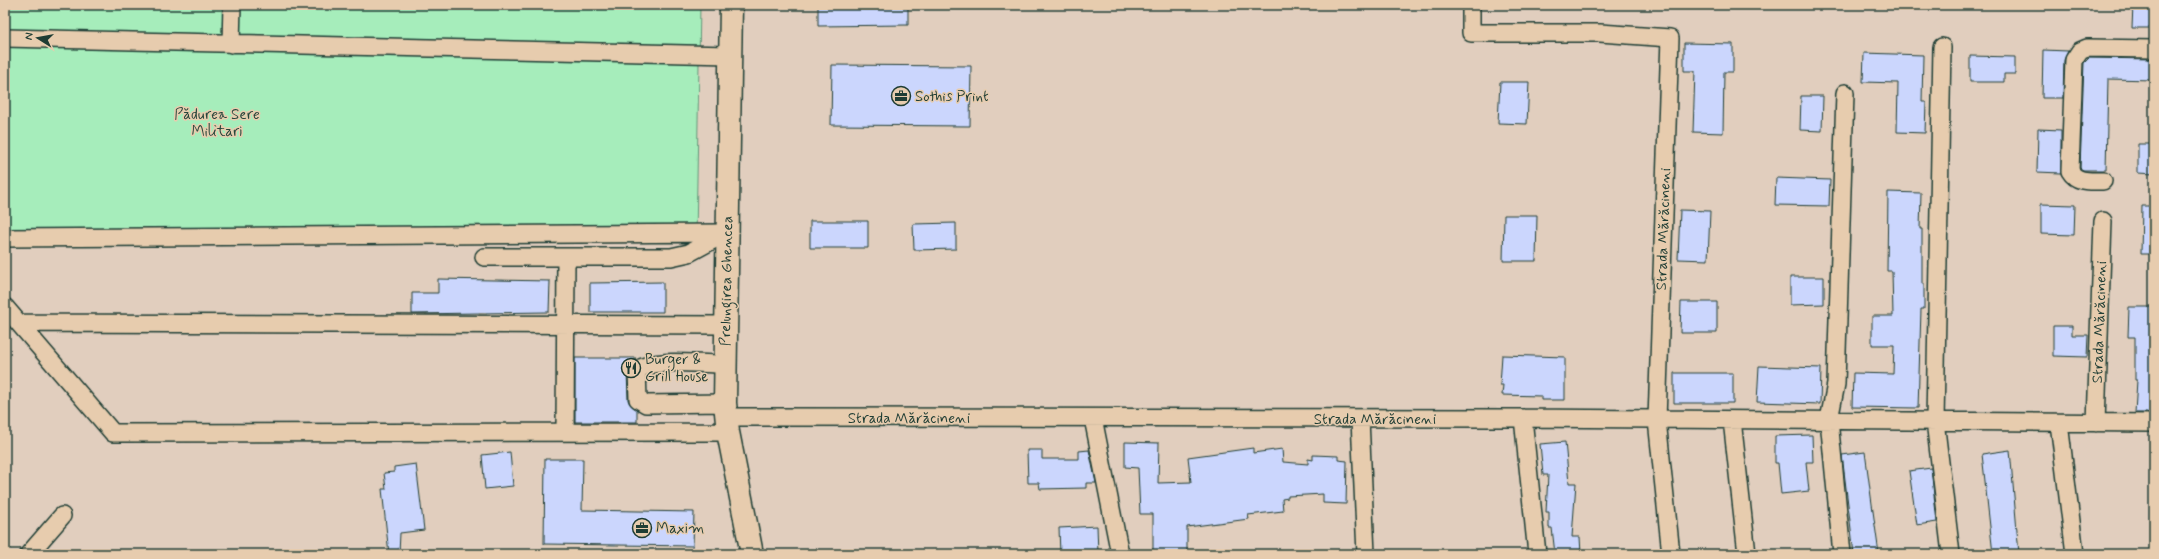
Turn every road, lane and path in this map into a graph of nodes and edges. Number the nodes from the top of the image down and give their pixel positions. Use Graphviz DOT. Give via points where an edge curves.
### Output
graph roads {
  1 [pos="232,5"];
  2 [pos="731,5"];
  3 [pos="1471,5"];
  4 [pos="5,38"];
  5 [pos="231,44"];
  6 [pos="1942,47"];
  7 [pos="2154,50"];
  8 [pos="729,55"];
  9 [pos="1844,93"];
  10 [pos="2103,181"];
  11 [pos="2103,221"];
  12 [pos="726,233"];
  13 [pos="5,238"];
  14 [pos="484,257"];
  15 [pos="566,258"];
  16 [pos="5,307"];
  17 [pos="19,323"];
  18 [pos="565,325"];
  19 [pos="725,325"];
  20 [pos="725,364"];
  21 [pos="726,417"];
  22 [pos="1093,418"];
  23 [pos="1523,418"];
  24 [pos="1360,419"];
  25 [pos="1657,420"];
  26 [pos="1732,420"];
  27 [pos="1829,420"];
  28 [pos="1935,421"];
  29 [pos="2059,423"];
  30 [pos="2096,423"];
  31 [pos="2154,423"];
  32 [pos="565,432"];
  33 [pos="62,516"];
  34 [pos="29,554"];
  35 [pos="752,554"];
  36 [pos="1120,554"];
  37 [pos="1366,554"];
  38 [pos="1537,554"];
  39 [pos="1672,554"];
  40 [pos="1747,554"];
  41 [pos="1842,554"];
  42 [pos="1951,554"];
  43 [pos="2075,554"];
  1 -- 5 [label="street"];
  2 -- 8 [label="main road, Prelungirea Ghencea"];
  3 -- 25 [label="street, Strada Mărăcineni" via="1471,33 1600,33 1670,38"];
  4 -- 5 [label="street"];
  5 -- 8 [label="street"];
  6 -- 28 [label="street"];
  7 -- 10 [label="street" via="2086,48 2080,50 2074,60 2070,171 2073,177 2081,181"];
  8 -- 12 [label="main road, Prelungirea Ghencea"];
  9 -- 27 [label="street" via="1836,384"];
  11 -- 30 [label="street, Strada Mărăcineni"];
  12 -- 13 [label="street"];
  12 -- 15 [label="street" via="678,256"];
  12 -- 19 [label="main road, Prelungirea Ghencea"];
  14 -- 15 [label="street"];
  15 -- 18 [label="street"];
  16 -- 17 [label="street"];
  17 -- 18 [label="street"];
  17 -- 32 [label="street" via="113,433"];
  18 -- 19 [label="street"];
  18 -- 32 [label="street"];
  19 -- 20 [label="main road, Prelungirea Ghencea"];
  20 -- 21 [label="main road, Prelungirea Ghencea"];
  20 -- 21 [label="street" via="658,363 642,367 637,370 637,386 638,399 646,404"];
  21 -- 22 [label="street, Strada Mărăcineni"];
  21 -- 32 [label="street"];
  21 -- 35 [label="main road, Prelungirea Ghencea"];
  22 -- 24 [label="street, Strada Mărăcineni"];
  22 -- 36 [label="street"];
  23 -- 24 [label="street, Strada Mărăcineni"];
  23 -- 25 [label="street, Strada Mărăcineni"];
  23 -- 38 [label="street"];
  24 -- 37 [label="street"];
  25 -- 26 [label="street, Strada Mărăcineni"];
  25 -- 39 [label="street, Strada Mărăcineni"];
  26 -- 27 [label="street, Strada Mărăcineni"];
  26 -- 40 [label="street"];
  27 -- 28 [label="street, Strada Mărăcineni"];
  27 -- 41 [label="street"];
  28 -- 29 [label="street, Strada Mărăcineni"];
  28 -- 42 [label="street"];
  29 -- 30 [label="street, Strada Mărăcineni"];
  29 -- 43 [label="street"];
  30 -- 31 [label="street, Strada Mărăcineni"];
  33 -- 34 [label="street"];
}
